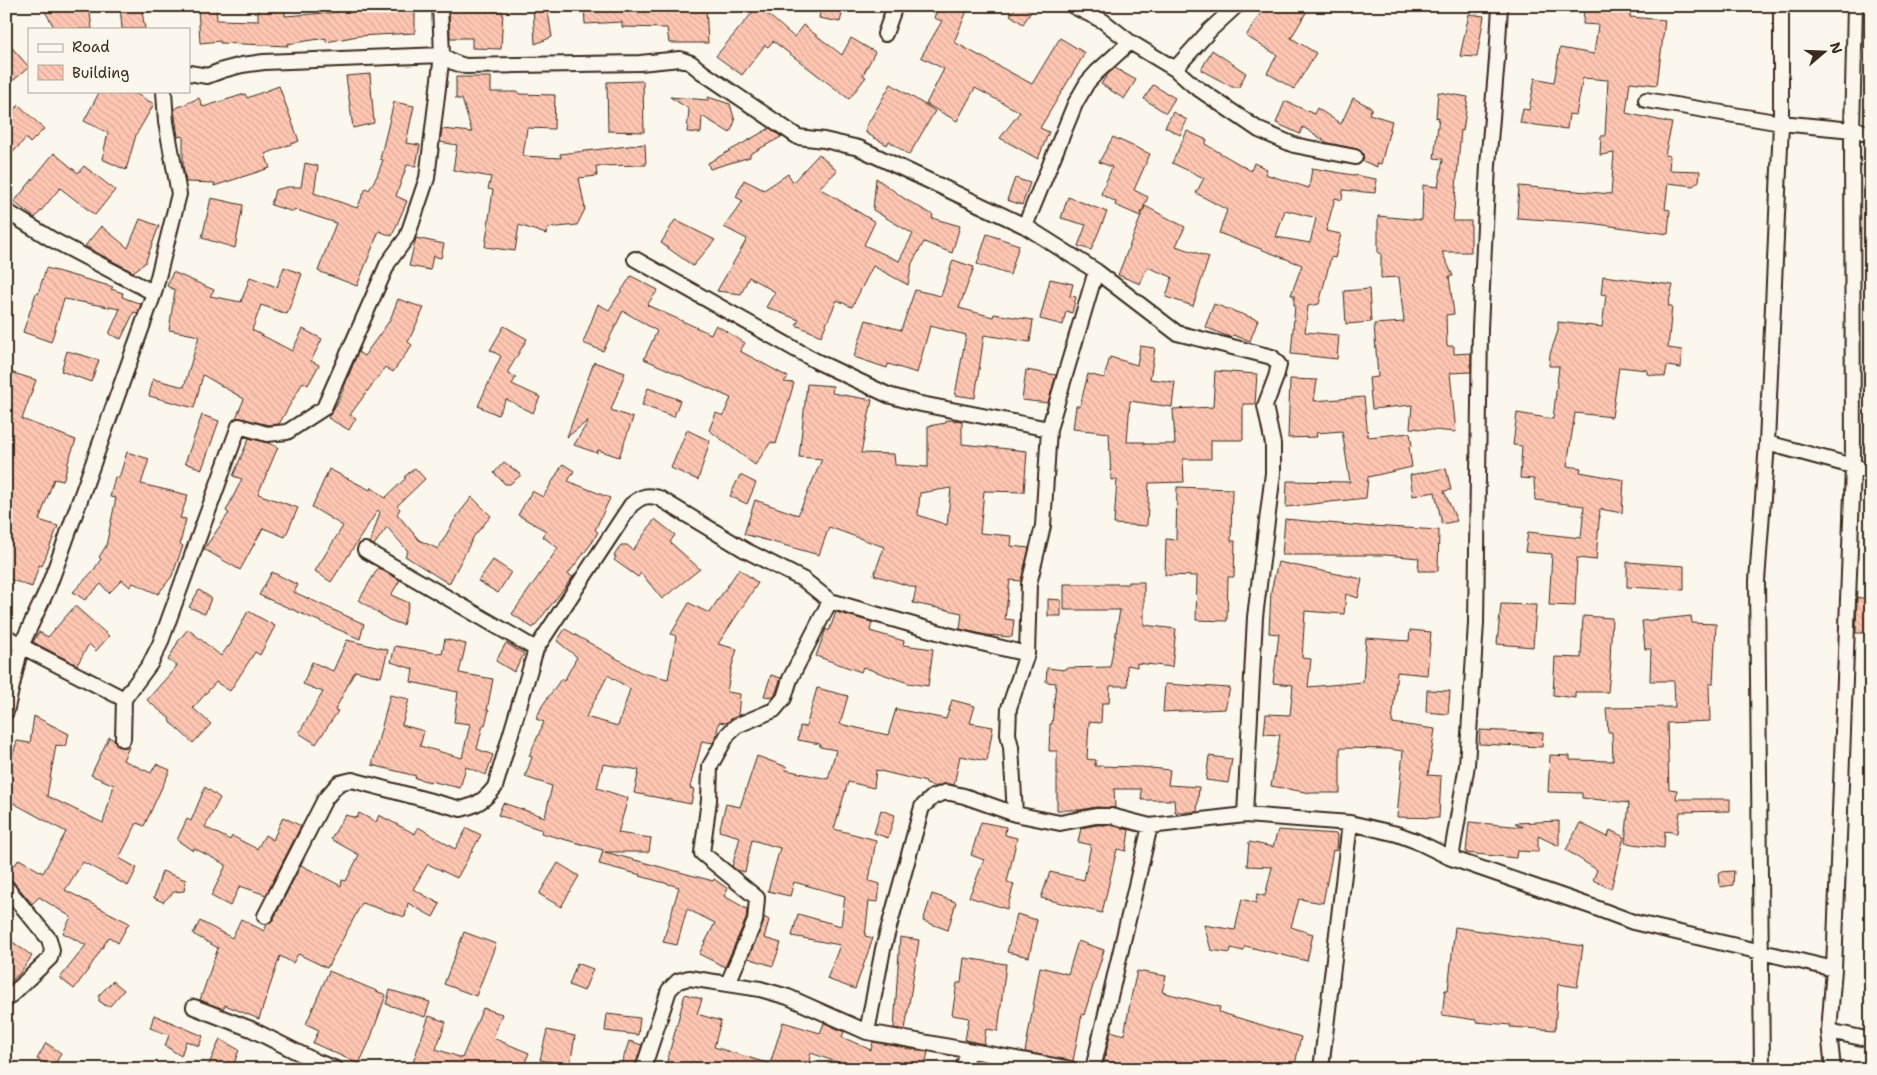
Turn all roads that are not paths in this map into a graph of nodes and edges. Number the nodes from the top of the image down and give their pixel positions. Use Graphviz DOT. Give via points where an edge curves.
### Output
graph roads {
  1 [pos="440,6"];
  2 [pos="895,6"];
  3 [pos="1073,6"];
  4 [pos="1236,6"];
  5 [pos="1500,6"];
  6 [pos="1781,6"];
  7 [pos="1855,6"];
  8 [pos="885,34"];
  9 [pos="1130,42"];
  10 [pos="442,55"];
  11 [pos="1175,69"];
  12 [pos="190,73"];
  13 [pos="164,92"];
  14 [pos="1646,100"];
  15 [pos="1781,123"];
  16 [pos="1852,130"];
  17 [pos="1871,136"];
  18 [pos="1355,158"];
  19 [pos="6,211"];
  20 [pos="1025,226"];
  21 [pos="635,259"];
  22 [pos="1096,271"];
  23 [pos="154,293"];
  24 [pos="1049,429"];
  25 [pos="1767,443"];
  26 [pos="1853,468"];
  27 [pos="1871,471"];
  28 [pos="365,550"];
  29 [pos="830,601"];
  30 [pos="6,636"];
  31 [pos="22,646"];
  32 [pos="536,649"];
  33 [pos="1027,654"];
  34 [pos="124,699"];
  35 [pos="6,712"];
  36 [pos="123,739"];
  37 [pos="1015,814"];
  38 [pos="1245,815"];
  39 [pos="1350,823"];
  40 [pos="1150,826"];
  41 [pos="1452,858"];
  42 [pos="6,887"];
  43 [pos="265,916"];
  44 [pos="1761,952"];
  45 [pos="1834,969"];
  46 [pos="728,984"];
  47 [pos="6,1000"];
  48 [pos="194,1007"];
  49 [pos="1830,1030"];
  50 [pos="868,1032"];
  51 [pos="1871,1040"];
  52 [pos="968,1051"];
  53 [pos="313,1065"];
  54 [pos="336,1069"];
  55 [pos="643,1069"];
  56 [pos="963,1069"];
  57 [pos="1071,1069"];
  58 [pos="1092,1069"];
  59 [pos="1321,1069"];
  60 [pos="1762,1069"];
  61 [pos="1833,1069"];
  1 -- 10 [label="street"];
  2 -- 8 [label="street"];
  3 -- 9 [label="street" via="1103,21"];
  4 -- 11 [label="street"];
  5 -- 41 [label="street" via="1480,328 1476,623 1466,765"];
  6 -- 15 [label="street"];
  7 -- 16 [label="street"];
  9 -- 11 [label="street"];
  9 -- 20 [label="street" via="1087,83 1075,104"];
  10 -- 12 [label="street" via="264,62 208,76"];
  10 -- 20 [label="street" via="465,66 680,60 691,63 798,137 859,148"];
  10 -- 34 [label="street" via="427,178 407,237 388,263 324,408 287,432 267,434 239,426 160,644 150,664"];
  11 -- 18 [label="street" via="1259,130 1294,145"];
  13 -- 23 [label="street" via="179,194"];
  14 -- 15 [label="street"];
  15 -- 16 [label="street"];
  15 -- 25 [label="street"];
  16 -- 17 [label="street" via="1855,128"];
  16 -- 26 [label="street"];
  19 -- 23 [label="street" via="53,240"];
  20 -- 22 [label="street"];
  21 -- 24 [label="street" via="816,361 888,395"];
  22 -- 24 [label="street"];
  22 -- 38 [label="street" via="1177,332 1272,357 1279,365 1265,406 1273,444 1273,473 1255,617"];
  23 -- 31 [label="street" via="48,588"];
  24 -- 33 [label="street" via="1043,526 1029,584"];
  25 -- 26 [label="street"];
  25 -- 44 [label="street" via="1757,581"];
  26 -- 27 [label="street"];
  26 -- 45 [label="street"];
  28 -- 32 [label="street"];
  29 -- 32 [label="street" via="804,580 648,495 631,506"];
  29 -- 33 [label="street"];
  29 -- 46 [label="street" via="790,679 784,698 774,710 736,726 710,766 702,853 757,898 755,921"];
  30 -- 31 [label="street"];
  31 -- 34 [label="street"];
  31 -- 35 [label="street"];
  32 -- 43 [label="street" via="495,787 487,798 476,806 462,809 352,780 340,784 325,799"];
  33 -- 37 [label="street" via="1009,708"];
  34 -- 36 [label="street"];
  37 -- 40 [label="street" via="1060,823 1110,816"];
  37 -- 50 [label="street" via="946,792 932,797 922,807 883,950"];
  38 -- 39 [label="street"];
  38 -- 40 [label="street"];
  39 -- 41 [label="street" via="1397,834"];
  39 -- 59 [label="street"];
  40 -- 58 [label="street"];
  41 -- 44 [label="street" via="1633,922"];
  42 -- 47 [label="street" via="49,939 52,950 50,958"];
  44 -- 45 [label="street"];
  44 -- 60 [label="street"];
  45 -- 49 [label="street"];
  46 -- 50 [label="street" via="760,988 788,997"];
  46 -- 55 [label="street" via="690,978 678,981 669,990"];
  48 -- 53 [label="street" via="251,1029"];
  49 -- 51 [label="street"];
  49 -- 61 [label="street"];
  50 -- 52 [label="street"];
  52 -- 56 [label="street"];
  52 -- 57 [label="street"];
  53 -- 54 [label="street"];
}
